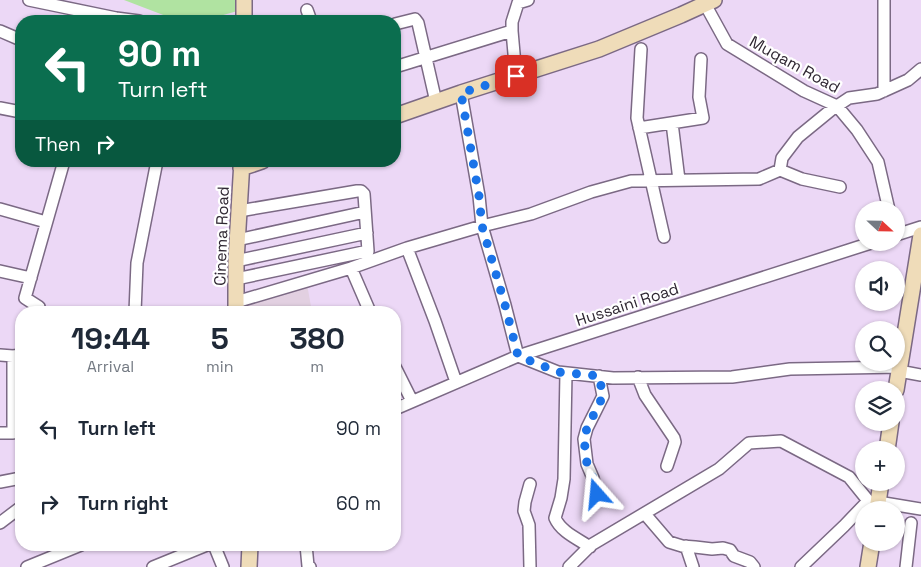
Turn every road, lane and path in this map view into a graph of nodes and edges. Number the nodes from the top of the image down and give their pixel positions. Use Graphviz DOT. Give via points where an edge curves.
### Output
graph roads {
  1 [pos="29,0"];
  2 [pos="244,0"];
  3 [pos="528,0"];
  4 [pos="884,0"];
  5 [pos="700,4"];
  6 [pos="94,15"];
  7 [pos="244,15"];
  8 [pos="401,22"];
  9 [pos="0,31"];
  10 [pos="512,31"];
  11 [pos="15,37"];
  12 [pos="641,49"];
  13 [pos="426,58"];
  14 [pos="701,59"];
  15 [pos="401,66"];
  16 [pos="921,69"];
  17 [pos="516,76"];
  18 [pos="884,91"];
  19 [pos="461,93"];
  20 [pos="436,102"];
  21 [pos="837,106"];
  22 [pos="0,108"];
  23 [pos="15,111"];
  24 [pos="401,114"];
  25 [pos="672,123"];
  26 [pos="639,128"];
  27 [pos="62,167"];
  28 [pos="156,167"];
  29 [pos="250,167"];
  30 [pos="780,170"];
  31 [pos="679,180"];
  32 [pos="651,181"];
  33 [pos="840,186"];
  34 [pos="887,201"];
  35 [pos="0,209"];
  36 [pos="239,211"];
  37 [pos="365,212"];
  38 [pos="46,222"];
  39 [pos="482,226"];
  40 [pos="921,227"];
  41 [pos="905,232"];
  42 [pos="367,233"];
  43 [pos="664,236"];
  44 [pos="921,236"];
  45 [pos="237,240"];
  46 [pos="407,248"];
  47 [pos="855,248"];
  48 [pos="236,261"];
  49 [pos="351,268"];
  50 [pos="0,271"];
  51 [pos="31,278"];
  52 [pos="236,278"];
  53 [pos="37,306"];
  54 [pos="135,306"];
  55 [pos="236,306"];
  56 [pos="239,306"];
  57 [pos="367,306"];
  58 [pos="905,333"];
  59 [pos="0,355"];
  60 [pos="15,356"];
  61 [pos="518,356"];
  62 [pos="855,369"];
  63 [pos="905,371"];
  64 [pos="566,373"];
  65 [pos="921,375"];
  66 [pos="599,376"];
  67 [pos="638,378"];
  68 [pos="401,379"];
  69 [pos="456,382"];
  70 [pos="15,394"];
  71 [pos="412,401"];
  72 [pos="401,406"];
  73 [pos="0,433"];
  74 [pos="667,466"];
  75 [pos="15,479"];
  76 [pos="0,482"];
  77 [pos="530,484"];
  78 [pos="597,494"];
  79 [pos="871,501"];
  80 [pos="905,507"];
  81 [pos="921,509"];
  82 [pos="15,512"];
  83 [pos="645,514"];
  84 [pos="855,518"];
  85 [pos="0,523"];
  86 [pos="911,523"];
  87 [pos="686,546"];
  88 [pos="590,547"];
  89 [pos="66,551"];
  90 [pos="192,551"];
  91 [pos="216,551"];
  92 [pos="250,551"];
  93 [pos="306,551"];
  94 [pos="871,551"];
  95 [pos="27,567"];
  96 [pos="153,567"];
  97 [pos="223,567"];
  98 [pos="249,567"];
  99 [pos="310,567"];
  100 [pos="530,567"];
  101 [pos="569,567"];
  102 [pos="693,567"];
  103 [pos="754,567"];
  104 [pos="801,567"];
  105 [pos="868,567"];
  106 [pos="906,567"];
  1 -- 6 [label="street"];
  2 -- 7 [label="street"];
  3 -- 10 [label="street" via="518,3"];
  4 -- 18 [label="street"];
  5 -- 17 [label="street" via="599,49"];
  5 -- 21 [label="street, Muqam Road" via="727,44 804,91"];
  8 -- 13 [label="street" via="415,19 418,23"];
  9 -- 11 [label="street"];
  10 -- 13 [label="street"];
  10 -- 17 [label="street"];
  12 -- 26 [label="street"];
  13 -- 15 [label="street"];
  13 -- 20 [label="street"];
  14 -- 25 [label="street" via="699,97 703,118"];
  16 -- 18 [label="street" via="908,80"];
  17 -- 19 [label="street"];
  18 -- 21 [label="street" via="850,98"];
  19 -- 20 [label="street"];
  19 -- 39 [label="street"];
  20 -- 24 [label="street"];
  21 -- 30 [label="street" via="798,137 782,158"];
  21 -- 34 [label="street, Muqam Road" via="878,162"];
  22 -- 23 [label="street"];
  25 -- 26 [label="street"];
  25 -- 31 [label="street"];
  26 -- 32 [label="street"];
  27 -- 38 [label="street"];
  28 -- 54 [label="street" via="137,263"];
  29 -- 36 [label="street, Cinema Road"];
  30 -- 31 [label="street" via="759,179"];
  30 -- 33 [label="street"];
  31 -- 32 [label="street"];
  32 -- 39 [label="street" via="631,182 591,192 531,214"];
  32 -- 43 [label="street"];
  35 -- 38 [label="street"];
  36 -- 37 [label="street" via="361,191"];
  36 -- 45 [label="street, Cinema Road"];
  37 -- 42 [label="street"];
  37 -- 45 [label="street"];
  38 -- 51 [label="street"];
  39 -- 46 [label="street"];
  39 -- 61 [label="street"];
  40 -- 41 [label="street"];
  42 -- 48 [label="street"];
  42 -- 52 [label="street" via="368,251 365,253"];
  44 -- 58 [label="street"];
  45 -- 48 [label="street, Cinema Road"];
  46 -- 49 [label="street"];
  46 -- 69 [label="street"];
  47 -- 61 [label="street, Hussaini Road"];
  48 -- 52 [label="street, Cinema Road"];
  49 -- 56 [label="street"];
  49 -- 57 [label="street"];
  50 -- 51 [label="street"];
  51 -- 53 [label="street" via="25,298"];
  52 -- 55 [label="street, Cinema Road"];
  59 -- 60 [label="street"];
  61 -- 64 [label="street"];
  61 -- 69 [label="street, Hussaini Road"];
  62 -- 67 [label="street" via="790,369 732,377"];
  63 -- 65 [label="street"];
  64 -- 66 [label="street"];
  64 -- 88 [label="street" via="564,479 555,518 564,530"];
  66 -- 67 [label="street"];
  66 -- 78 [label="street" via="603,396 584,439 587,464"];
  67 -- 74 [label="street" via="645,395 674,438"];
  68 -- 71 [label="street"];
  69 -- 71 [label="street, Hussaini Road"];
  70 -- 73 [label="street" via="13,433"];
  71 -- 72 [label="street, Hussaini Road"];
  75 -- 76 [label="street"];
  77 -- 100 [label="street" via="524,511 529,525"];
  79 -- 83 [label="street" via="849,477 781,441 749,443 720,469"];
  80 -- 81 [label="street"];
  82 -- 85 [label="street"];
  83 -- 87 [label="street" via="670,542"];
  83 -- 88 [label="street"];
  84 -- 104 [label="street"];
  86 -- 106 [label="street"];
  87 -- 102 [label="street"];
  87 -- 103 [label="street" via="730,550 734,556"];
  88 -- 101 [label="street"];
  89 -- 95 [label="street"];
  90 -- 96 [label="street"];
  91 -- 97 [label="street"];
  92 -- 98 [label="street"];
  93 -- 99 [label="street"];
  94 -- 105 [label="street"];
}
